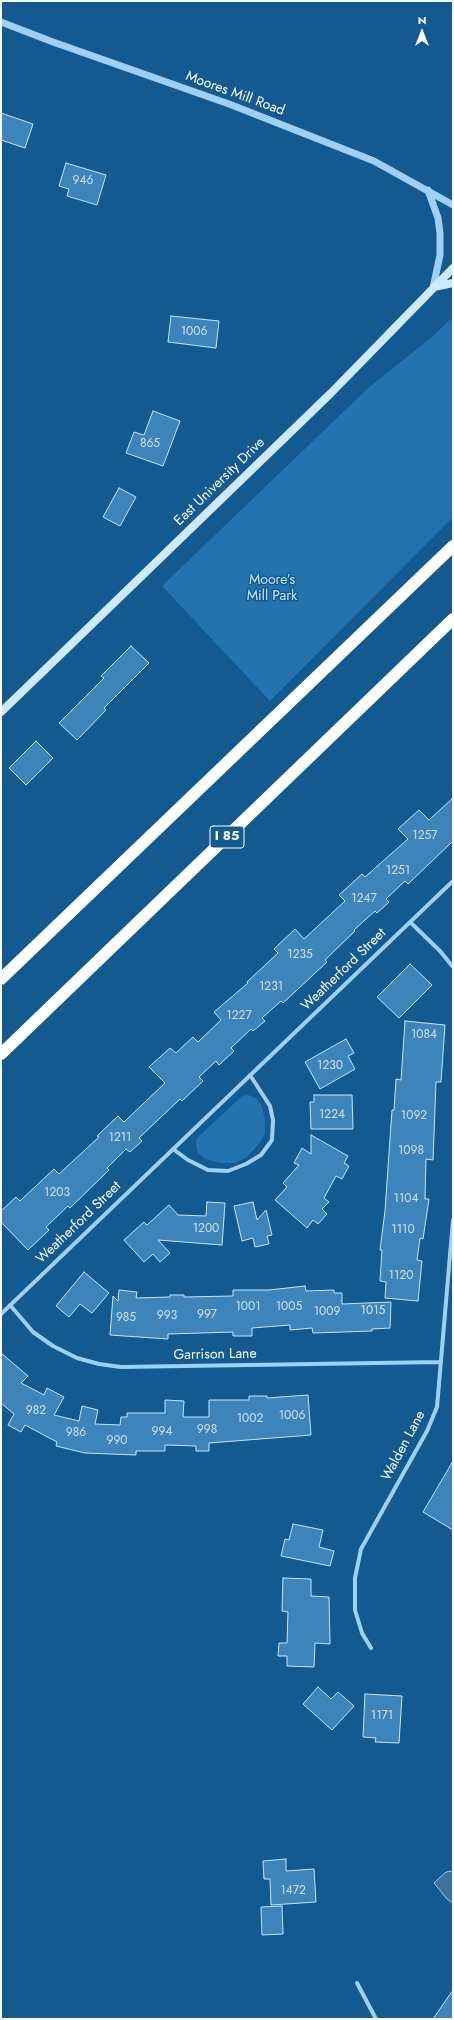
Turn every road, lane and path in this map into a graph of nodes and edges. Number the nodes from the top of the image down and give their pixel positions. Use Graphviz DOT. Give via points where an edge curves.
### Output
graph roads {
  1 [pos="1,22"];
  2 [pos="428,190"];
  3 [pos="453,205"];
  4 [pos="453,268"];
  5 [pos="453,283"];
  6 [pos="433,288"];
  7 [pos="453,546"];
  8 [pos="453,620"];
  9 [pos="1,712"];
  10 [pos="453,881"];
  11 [pos="410,922"];
  12 [pos="453,968"];
  13 [pos="1,979"];
  14 [pos="1,1054"];
  15 [pos="250,1075"];
  16 [pos="173,1149"];
  17 [pos="453,1220"];
  18 [pos="10,1305"];
  19 [pos="1,1314"];
  20 [pos="441,1362"];
  21 [pos="371,1648"];
  22 [pos="357,1983"];
  23 [pos="376,2019"];
  1 -- 2 [label="street, Moores Mill Road" via="229,104 345,149 374,161"];
  2 -- 3 [label="street, Moores Mill Road"];
  2 -- 6 [label="street" via="438,218 440,233 440,255"];
  4 -- 6 [label="main road, East University Drive"];
  5 -- 6 [label="main road"];
  6 -- 9 [label="main road, East University Drive" via="331,393"];
  7 -- 13 [label="highway"];
  8 -- 14 [label="highway, I 85"];
  10 -- 11 [label="street, Weatherford Street"];
  11 -- 12 [label="street" via="440,951"];
  11 -- 15 [label="street, Weatherford Street"];
  15 -- 16 [label="street, Weatherford Street"];
  15 -- 16 [label="street" via="270,1106 273,1120 272,1140 261,1155 228,1171 208,1170"];
  16 -- 18 [label="street, Weatherford Street"];
  17 -- 20 [label="street, Walden Lane"];
  18 -- 19 [label="street, Weatherford Street"];
  18 -- 20 [label="street, Garrison Lane" via="33,1332 52,1346 77,1358 121,1367"];
  20 -- 21 [label="street, Walden Lane" via="437,1406 427,1431 361,1549 355,1578 355,1610 362,1633"];
  22 -- 23 [label="street"];
}
